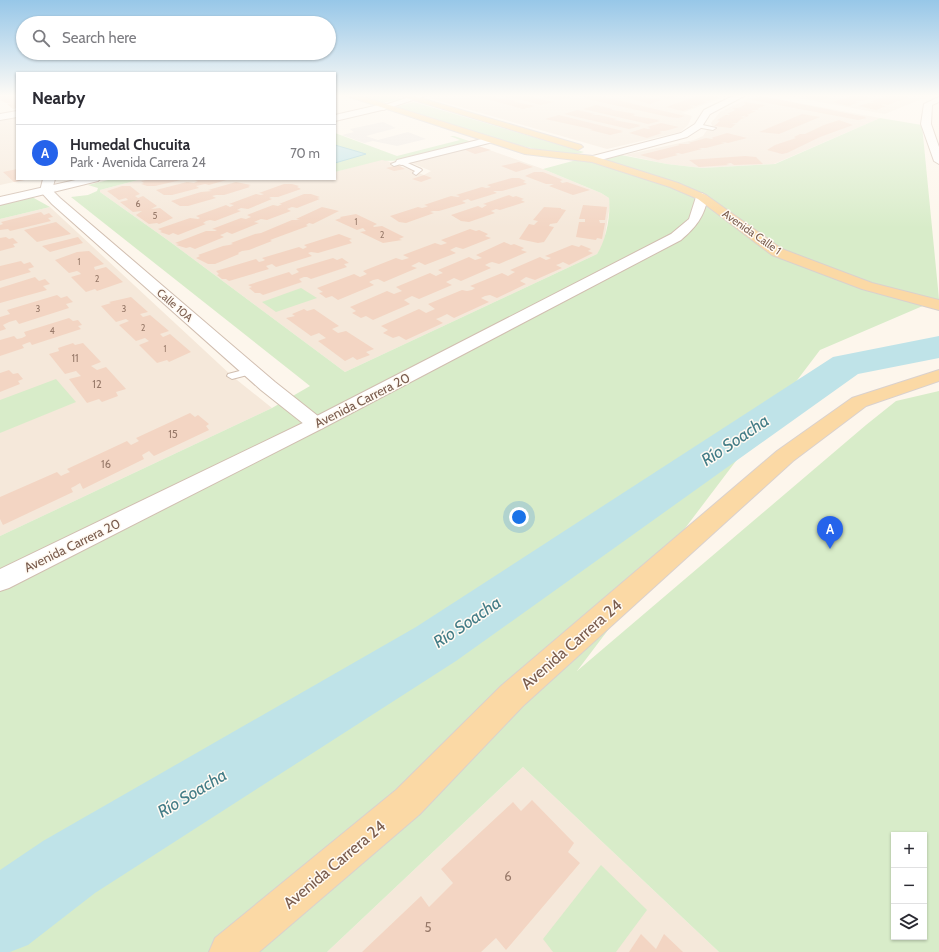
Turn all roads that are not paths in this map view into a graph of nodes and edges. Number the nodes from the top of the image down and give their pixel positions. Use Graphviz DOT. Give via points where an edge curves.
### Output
graph roads {
  1 [pos="551,139"];
  2 [pos="666,139"];
  3 [pos="931,139"];
  4 [pos="490,140"];
  5 [pos="593,158"];
  6 [pos="939,161"];
  7 [pos="398,163"];
  8 [pos="416,173"];
  9 [pos="86,180"];
  10 [pos="47,185"];
  11 [pos="702,197"];
  12 [pos="0,201"];
  13 [pos="939,305"];
  14 [pos="251,371"];
  15 [pos="939,375"];
  16 [pos="232,376"];
  17 [pos="316,424"];
  18 [pos="0,581"];
  19 [pos="229,952"];
  1 -- 5 [label="main road, Avenida Calle 1" via="584,149"];
  2 -- 5 [label="street"];
  3 -- 6 [label="street"];
  4 -- 5 [label="main road, Avenida Calle 1" via="529,152"];
  4 -- 7 [label="street"];
  5 -- 11 [label="main road, Avenida Calle 1" via="674,184"];
  7 -- 8 [label="lane" via="419,170"];
  9 -- 10 [label="street"];
  10 -- 12 [label="street"];
  10 -- 14 [label="street, Calle 10A" via="56,201"];
  11 -- 13 [label="main road, Avenida Calle 1" via="777,252 867,286"];
  11 -- 17 [label="street, Avenida Carrera 20" via="694,223 676,238"];
  14 -- 16 [label="lane"];
  14 -- 17 [label="street, Calle 10A"];
  15 -- 19 [label="main road, Avenida Carrera 24" via="859,402 785,456 512,696 408,802"];
  17 -- 18 [label="street, Avenida Carrera 20"];
}
